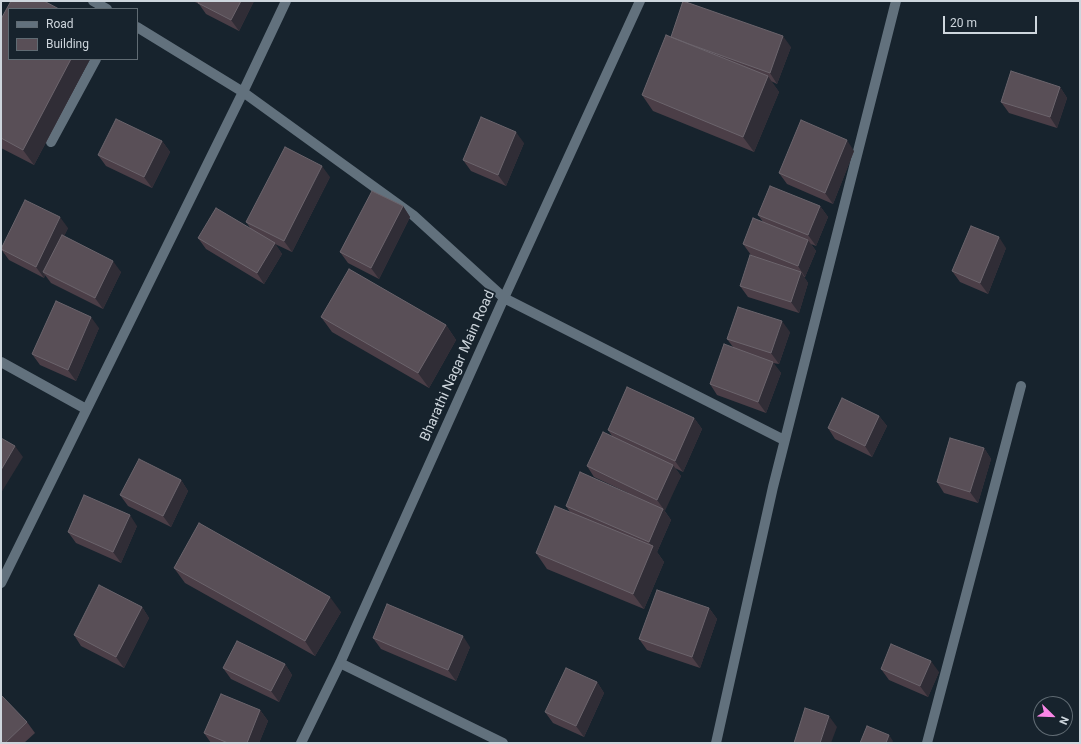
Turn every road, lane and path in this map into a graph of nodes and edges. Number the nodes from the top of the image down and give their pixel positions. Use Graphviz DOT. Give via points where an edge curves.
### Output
graph roads {
  1 [pos="93,1"];
  2 [pos="286,1"];
  3 [pos="640,1"];
  4 [pos="896,1"];
  5 [pos="105,8"];
  6 [pos="138,28"];
  7 [pos="95,60"];
  8 [pos="244,92"];
  9 [pos="51,142"];
  10 [pos="504,298"];
  11 [pos="1,362"];
  12 [pos="1020,386"];
  13 [pos="86,409"];
  14 [pos="784,440"];
  15 [pos="1,583"];
  16 [pos="340,663"];
  17 [pos="301,743"];
  18 [pos="503,743"];
  19 [pos="716,743"];
  20 [pos="927,743"];
  1 -- 5 [label="street"];
  2 -- 8 [label="street"];
  3 -- 10 [label="street, Bharathi Nagar Main Road"];
  4 -- 14 [label="street"];
  6 -- 8 [label="street"];
  7 -- 9 [label="street"];
  8 -- 10 [label="street" via="413,215"];
  8 -- 13 [label="street"];
  10 -- 14 [label="street"];
  10 -- 16 [label="street, Bharathi Nagar Main Road"];
  11 -- 13 [label="street"];
  12 -- 20 [label="street"];
  13 -- 15 [label="street"];
  14 -- 19 [label="street"];
  16 -- 17 [label="street, Bharathi Nagar Main Road"];
  16 -- 18 [label="street"];
}
